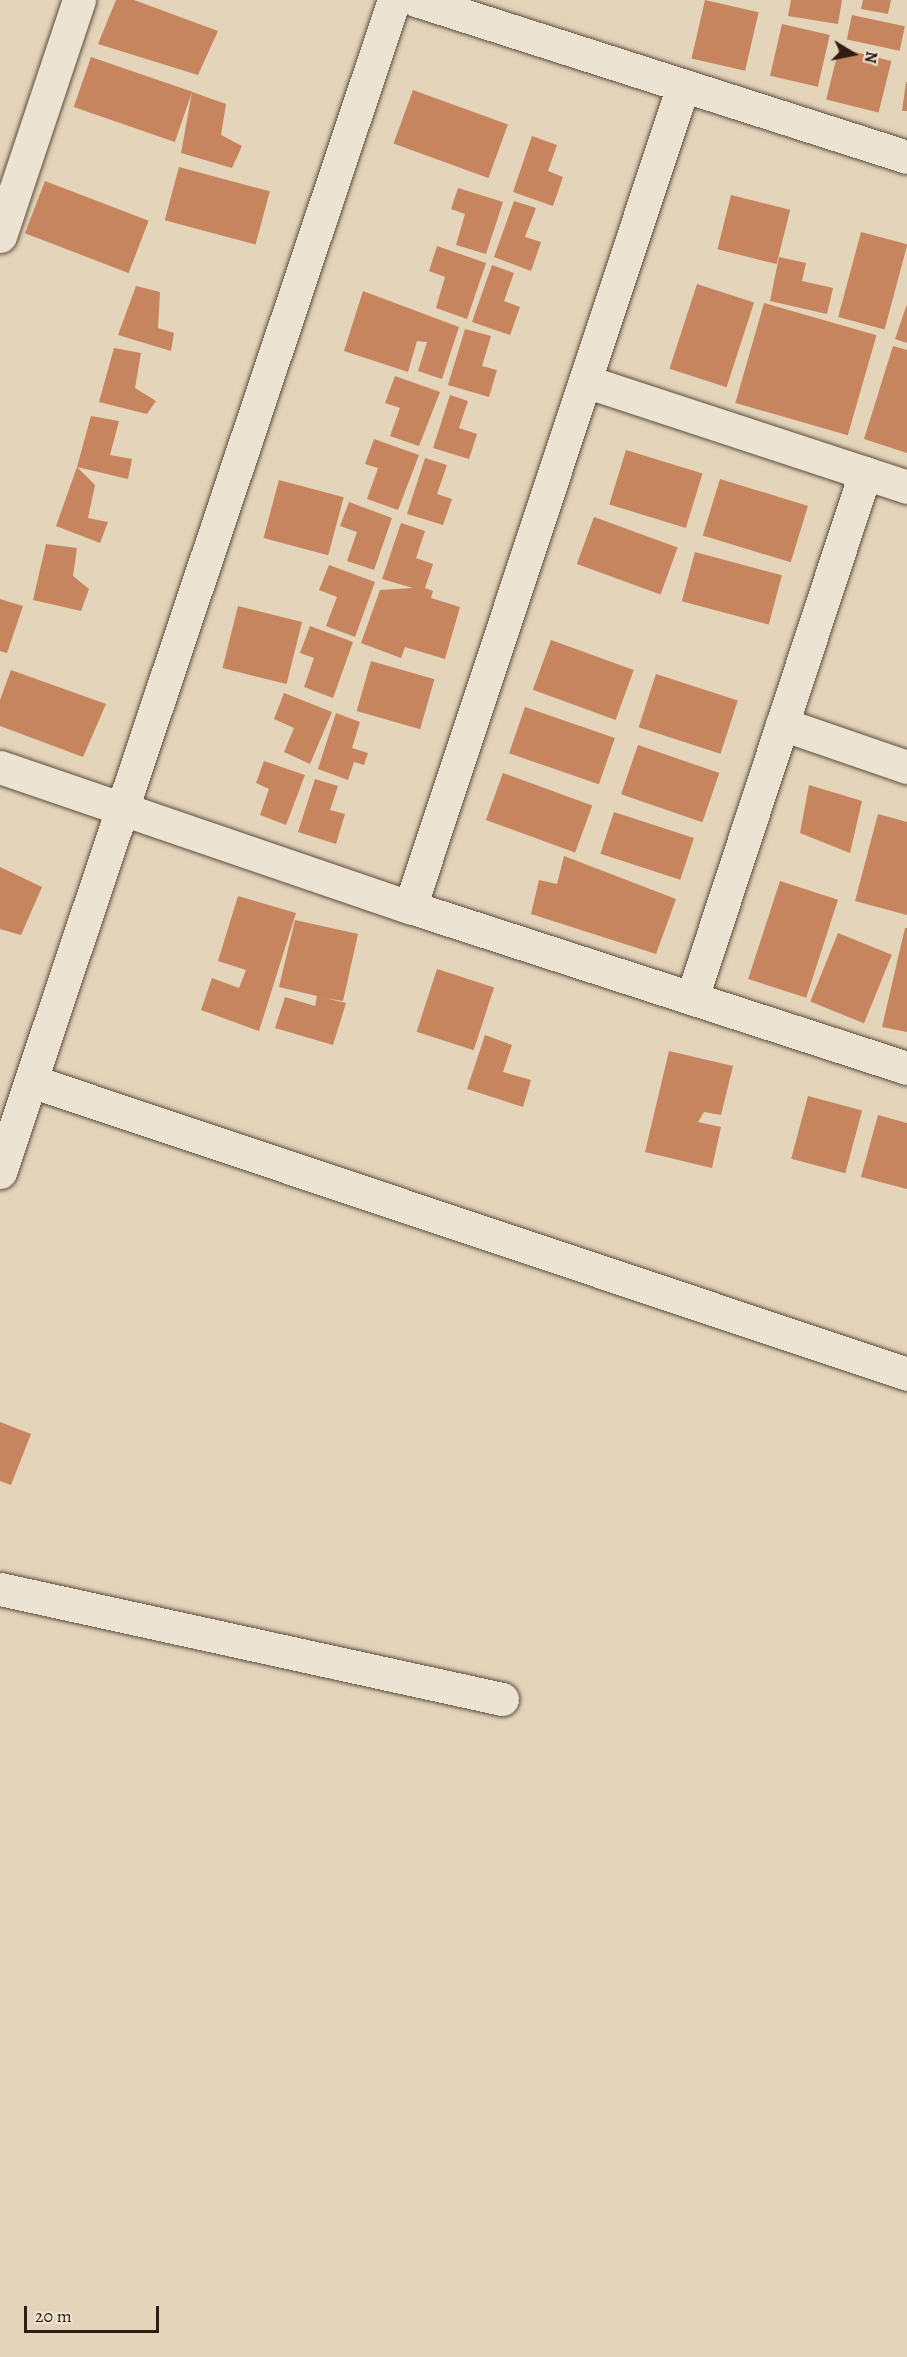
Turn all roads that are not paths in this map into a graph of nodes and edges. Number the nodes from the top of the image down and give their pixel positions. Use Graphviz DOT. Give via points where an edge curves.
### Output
graph roads {
  1 [pos="79,0"];
  2 [pos="394,0"];
  3 [pos="416,0"];
  4 [pos="683,86"];
  5 [pos="907,157"];
  6 [pos="0,236"];
  7 [pos="585,381"];
  8 [pos="865,473"];
  9 [pos="907,487"];
  10 [pos="782,724"];
  11 [pos="0,767"];
  12 [pos="907,767"];
  13 [pos="122,810"];
  14 [pos="410,907"];
  15 [pos="692,998"];
  16 [pos="907,1068"];
  17 [pos="31,1081"];
  18 [pos="0,1172"];
  19 [pos="907,1374"];
  20 [pos="0,1589"];
  21 [pos="502,1700"];
  1 -- 6 [label="street"];
  2 -- 13 [label="street"];
  3 -- 4 [label="street"];
  4 -- 5 [label="street"];
  4 -- 7 [label="street"];
  7 -- 8 [label="street"];
  7 -- 14 [label="street"];
  8 -- 9 [label="street"];
  8 -- 10 [label="street"];
  10 -- 12 [label="street"];
  10 -- 15 [label="street"];
  11 -- 13 [label="street"];
  13 -- 14 [label="street"];
  13 -- 17 [label="street"];
  14 -- 15 [label="street"];
  15 -- 16 [label="street"];
  17 -- 18 [label="street"];
  17 -- 19 [label="street"];
  20 -- 21 [label="street"];
}
